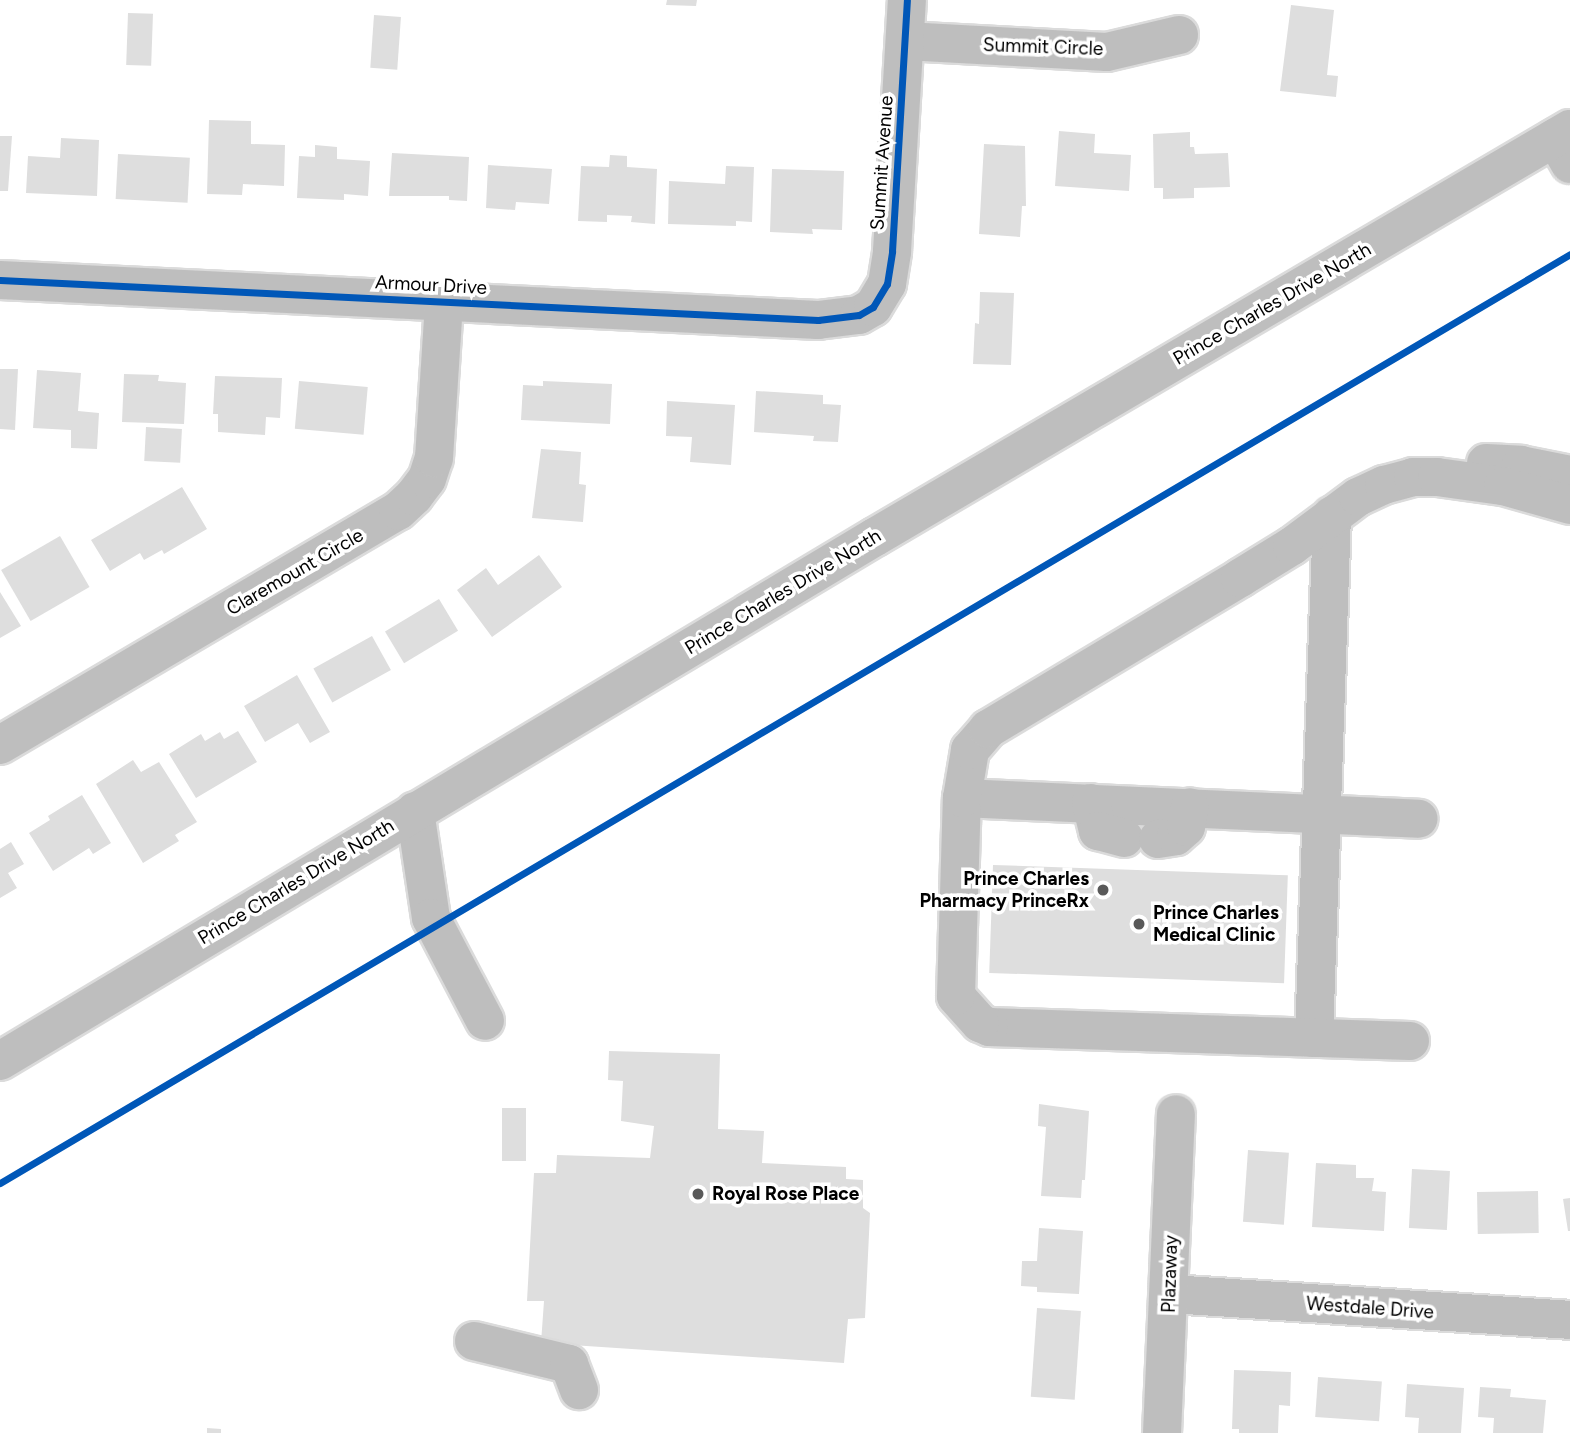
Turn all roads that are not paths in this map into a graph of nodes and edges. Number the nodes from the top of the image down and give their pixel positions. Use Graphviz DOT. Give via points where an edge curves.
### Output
graph roads {
  1 [pos="907,0"];
  2 [pos="1179,35"];
  3 [pos="905,41"];
  4 [pos="1565,144"];
  5 [pos="0,280"];
  6 [pos="444,302"];
  7 [pos="859,315"];
  8 [pos="1563,494"];
  9 [pos="1332,515"];
  10 [pos="0,745"];
  11 [pos="962,798"];
  12 [pos="1091,803"];
  13 [pos="1190,807"];
  14 [pos="415,811"];
  15 [pos="1321,813"];
  16 [pos="1419,819"];
  17 [pos="485,1021"];
  18 [pos="1314,1038"];
  19 [pos="1410,1041"];
  20 [pos="0,1061"];
  21 [pos="1176,1114"];
  22 [pos="1170,1294"];
  23 [pos="1570,1321"];
  24 [pos="474,1342"];
  25 [pos="579,1390"];
  26 [pos="1162,1433"];
  1 -- 3 [label="street, Summit Avenue"];
  2 -- 3 [label="street, Summit Circle" via="1107,52"];
  3 -- 7 [label="street, Summit Avenue" via="887,284 873,307"];
  4 -- 14 [label="street, Prince Charles Drive North"];
  5 -- 6 [label="street, Armour Drive"];
  6 -- 7 [label="street, Armour Drive" via="818,320"];
  6 -- 10 [label="street, Claremount Circle" via="434,458 428,479 414,496 398,511"];
  8 -- 9 [label="street" via="1507,505 1473,503 1437,477 1413,477 1358,497"];
  9 -- 11 [label="street" via="1240,578 988,729 970,750"];
  9 -- 15 [label="street"];
  11 -- 12 [label="street"];
  11 -- 18 [label="street" via="956,996 980,1023 989,1027"];
  12 -- 13 [label="street"];
  12 -- 13 [label="street" via="1098,831 1141,839 1176,836 1185,827"];
  13 -- 15 [label="street"];
  14 -- 17 [label="street" via="431,918"];
  14 -- 20 [label="street, Prince Charles Drive North"];
  15 -- 16 [label="street"];
  15 -- 18 [label="street"];
  18 -- 19 [label="street"];
  21 -- 22 [label="street, Plazaway"];
  22 -- 23 [label="street, Westdale Drive"];
  22 -- 26 [label="street, Plazaway"];
  24 -- 25 [label="street" via="569,1364"];
}
